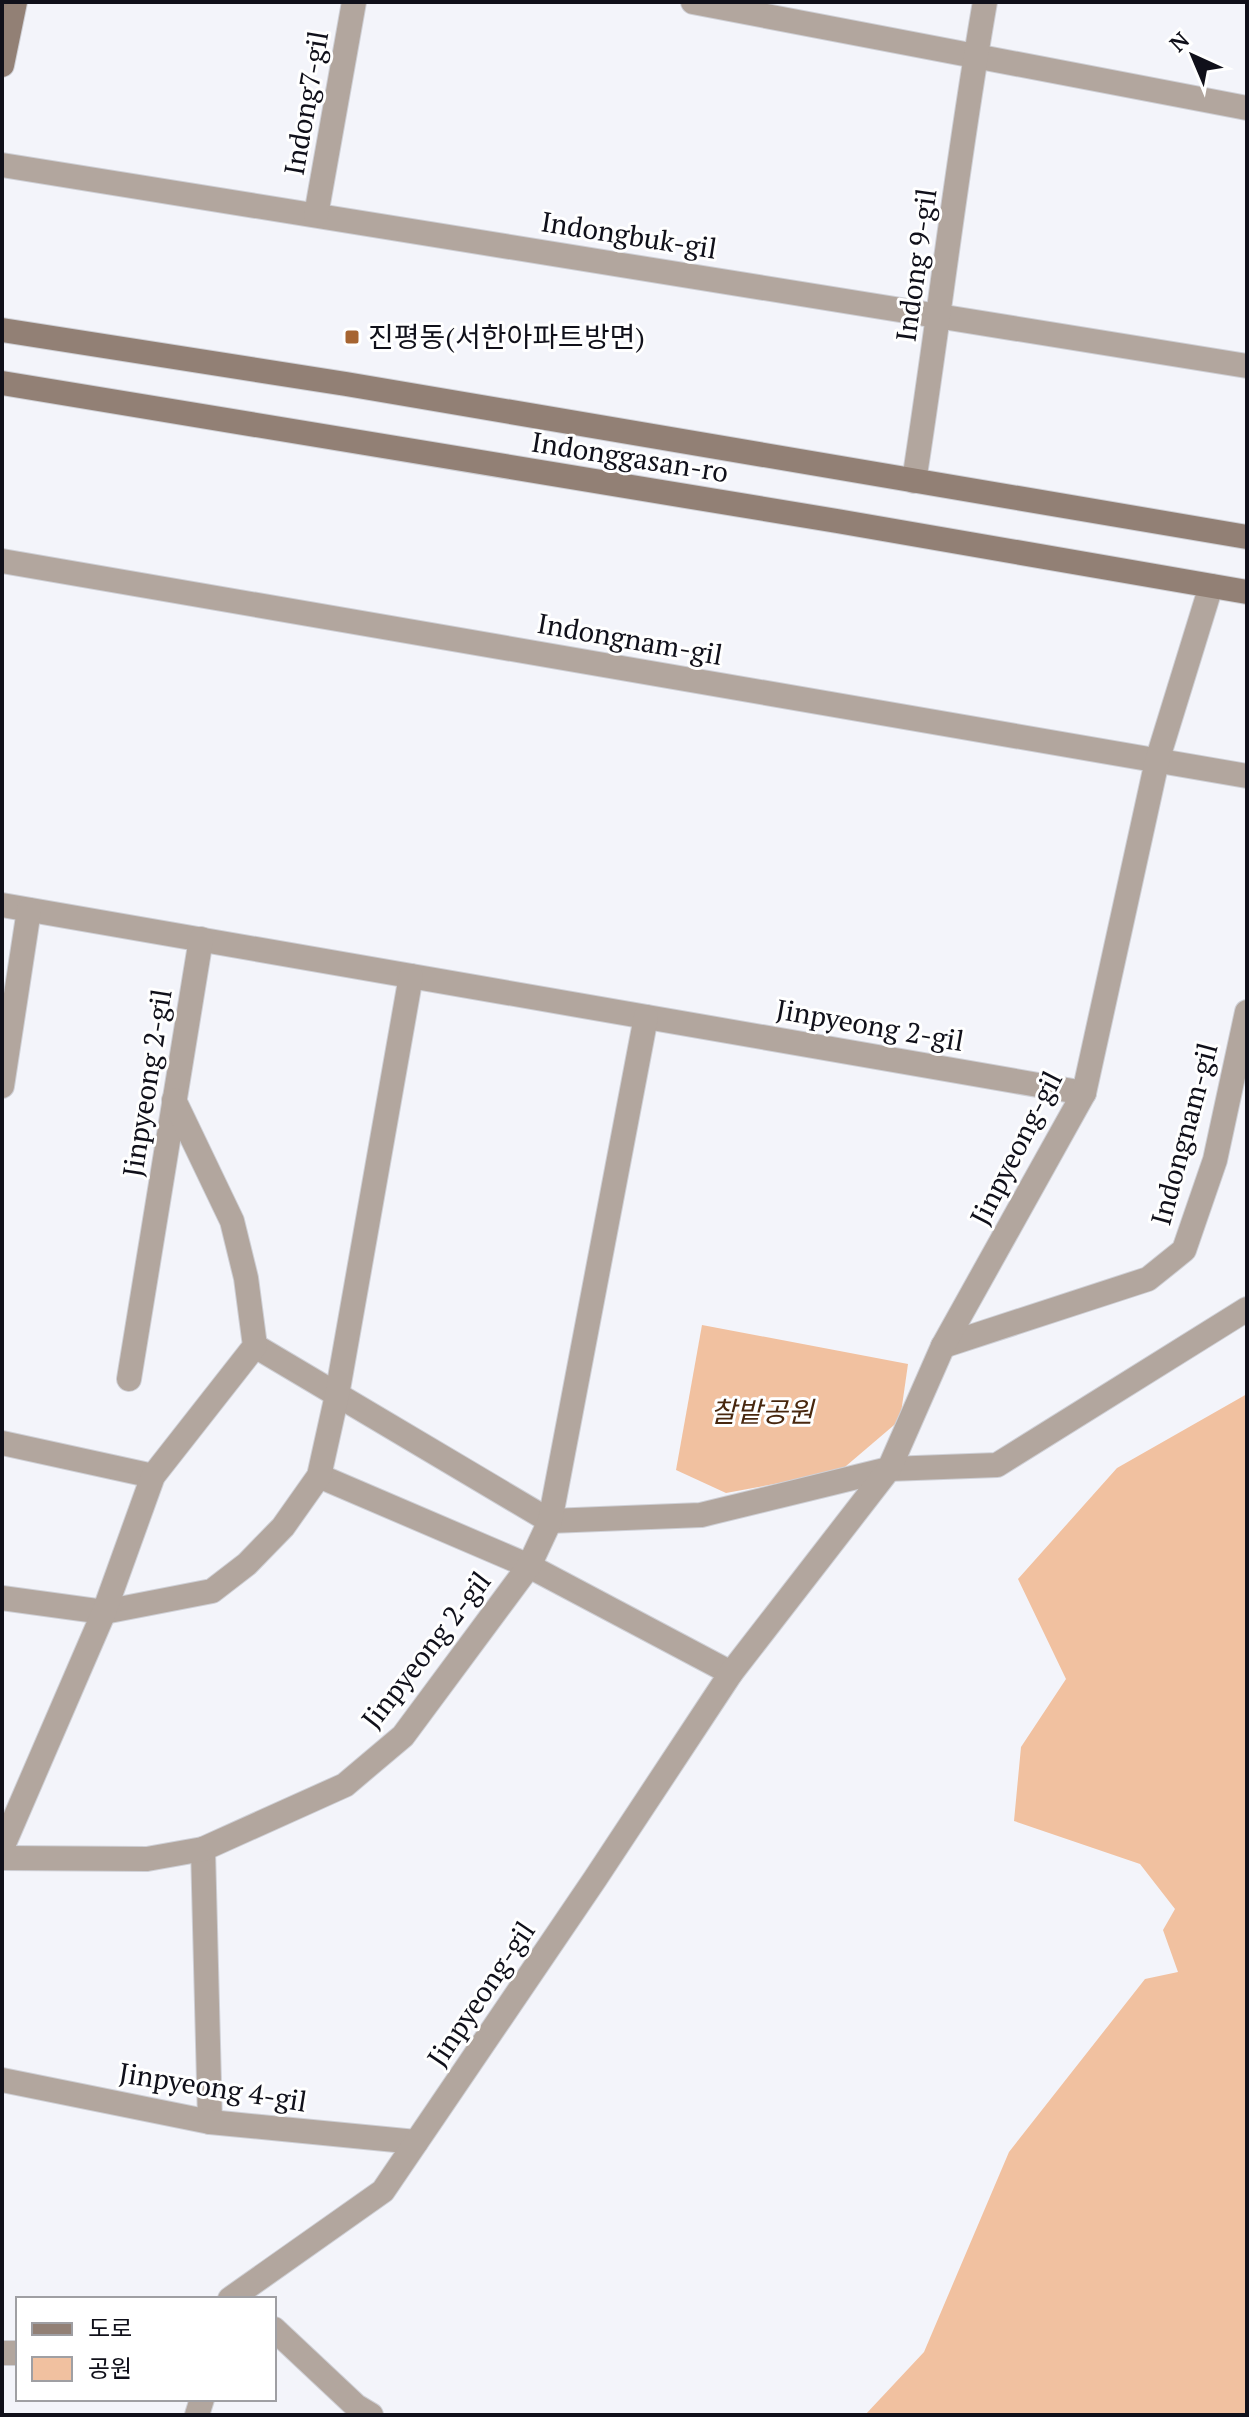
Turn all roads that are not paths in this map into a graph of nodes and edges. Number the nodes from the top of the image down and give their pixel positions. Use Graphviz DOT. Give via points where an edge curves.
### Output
graph roads {
  1 [pos="15,2"];
  2 [pos="354,2"];
  3 [pos="693,2"];
  4 [pos="985,2"];
  5 [pos="976,56"];
  6 [pos="2,65"];
  7 [pos="1247,108"];
  8 [pos="2,165"];
  9 [pos="316,215"];
  10 [pos="940,316"];
  11 [pos="2,330"];
  12 [pos="1247,366"];
  13 [pos="2,383"];
  14 [pos="914,481"];
  15 [pos="1247,537"];
  16 [pos="2,561"];
  17 [pos="1211,586"];
  18 [pos="1247,592"];
  19 [pos="1157,761"];
  20 [pos="1247,776"];
  21 [pos="2,905"];
  22 [pos="29,910"];
  23 [pos="201,939"];
  24 [pos="411,976"];
  25 [pos="1247,1012"];
  26 [pos="646,1017"];
  27 [pos="2,1086"];
  28 [pos="1084,1093"];
  29 [pos="174,1100"];
  30 [pos="1247,1309"];
  31 [pos="255,1346"];
  32 [pos="943,1346"];
  33 [pos="129,1379"];
  34 [pos="337,1395"];
  35 [pos="2,1443"];
  36 [pos="889,1469"];
  37 [pos="153,1476"];
  38 [pos="319,1476"];
  39 [pos="550,1521"];
  40 [pos="529,1566"];
  41 [pos="2,1598"];
  42 [pos="104,1612"];
  43 [pos="731,1673"];
  44 [pos="2,1848"];
  45 [pos="203,1849"];
  46 [pos="2,1858"];
  47 [pos="2,2080"];
  48 [pos="210,2122"];
  49 [pos="416,2142"];
  50 [pos="238,2297"];
  51 [pos="276,2331"];
  52 [pos="371,2415"];
  1 -- 6 [label="main road"];
  2 -- 9 [label="street, Indong7-gil"];
  3 -- 5 [label="street"];
  4 -- 5 [label="street, Indong 9-gil"];
  5 -- 7 [label="street"];
  5 -- 10 [label="street, Indong 9-gil"];
  8 -- 9 [label="street, Indongbuk-gil"];
  9 -- 10 [label="street, Indongbuk-gil"];
  10 -- 12 [label="street, Indongbuk-gil"];
  10 -- 14 [label="street, Indong 9-gil"];
  11 -- 14 [label="main road, Indonggasan-ro"];
  13 -- 17 [label="main road, Indonggasan-ro"];
  14 -- 15 [label="main road, Indonggasan-ro"];
  16 -- 19 [label="street, Indongnam-gil"];
  17 -- 18 [label="main road, Indonggasan-ro"];
  17 -- 19 [label="street, Jinpyeong-gil"];
  19 -- 20 [label="street, Indongnam-gil"];
  19 -- 28 [label="street, Jinpyeong-gil"];
  21 -- 22 [label="street, Jinpyeong 2-gil"];
  22 -- 23 [label="street, Jinpyeong 2-gil"];
  22 -- 27 [label="street"];
  23 -- 24 [label="street, Jinpyeong 2-gil"];
  23 -- 29 [label="street, Jinpyeong 2-gil"];
  24 -- 26 [label="street, Jinpyeong 2-gil"];
  24 -- 34 [label="street"];
  25 -- 32 [label="street, Indongnam-gil" via="1215,1160 1184,1250 1148,1279"];
  26 -- 28 [label="street, Jinpyeong 2-gil"];
  26 -- 39 [label="street, Jinpyeong 2-gil"];
  28 -- 32 [label="street, Jinpyeong-gil"];
  29 -- 31 [label="street" via="232,1221"];
  29 -- 33 [label="street, Jinpyeong 2-gil"];
  30 -- 36 [label="street" via="997,1465"];
  31 -- 34 [label="street"];
  31 -- 37 [label="street"];
  32 -- 36 [label="street, Jinpyeong-gil"];
  34 -- 38 [label="street"];
  34 -- 39 [label="street"];
  35 -- 37 [label="street"];
  36 -- 39 [label="street" via="701,1515"];
  36 -- 43 [label="street, Jinpyeong-gil"];
  37 -- 42 [label="street"];
  38 -- 40 [label="street"];
  38 -- 42 [label="street" via="283,1527 212,1591"];
  39 -- 40 [label="street, Jinpyeong 2-gil"];
  40 -- 43 [label="street"];
  40 -- 45 [label="street, Jinpyeong 2-gil" via="403,1736 345,1785"];
  41 -- 42 [label="street"];
  42 -- 44 [label="street"];
  43 -- 49 [label="street, Jinpyeong-gil"];
  45 -- 46 [label="street, Jinpyeong 2-gil" via="147,1859"];
  45 -- 48 [label="street"];
  47 -- 48 [label="street, Jinpyeong 4-gil"];
  48 -- 49 [label="street, Jinpyeong 4-gil"];
  49 -- 50 [label="street, Jinpyeong-gil" via="383,2191"];
  51 -- 52 [label="street"];
}
